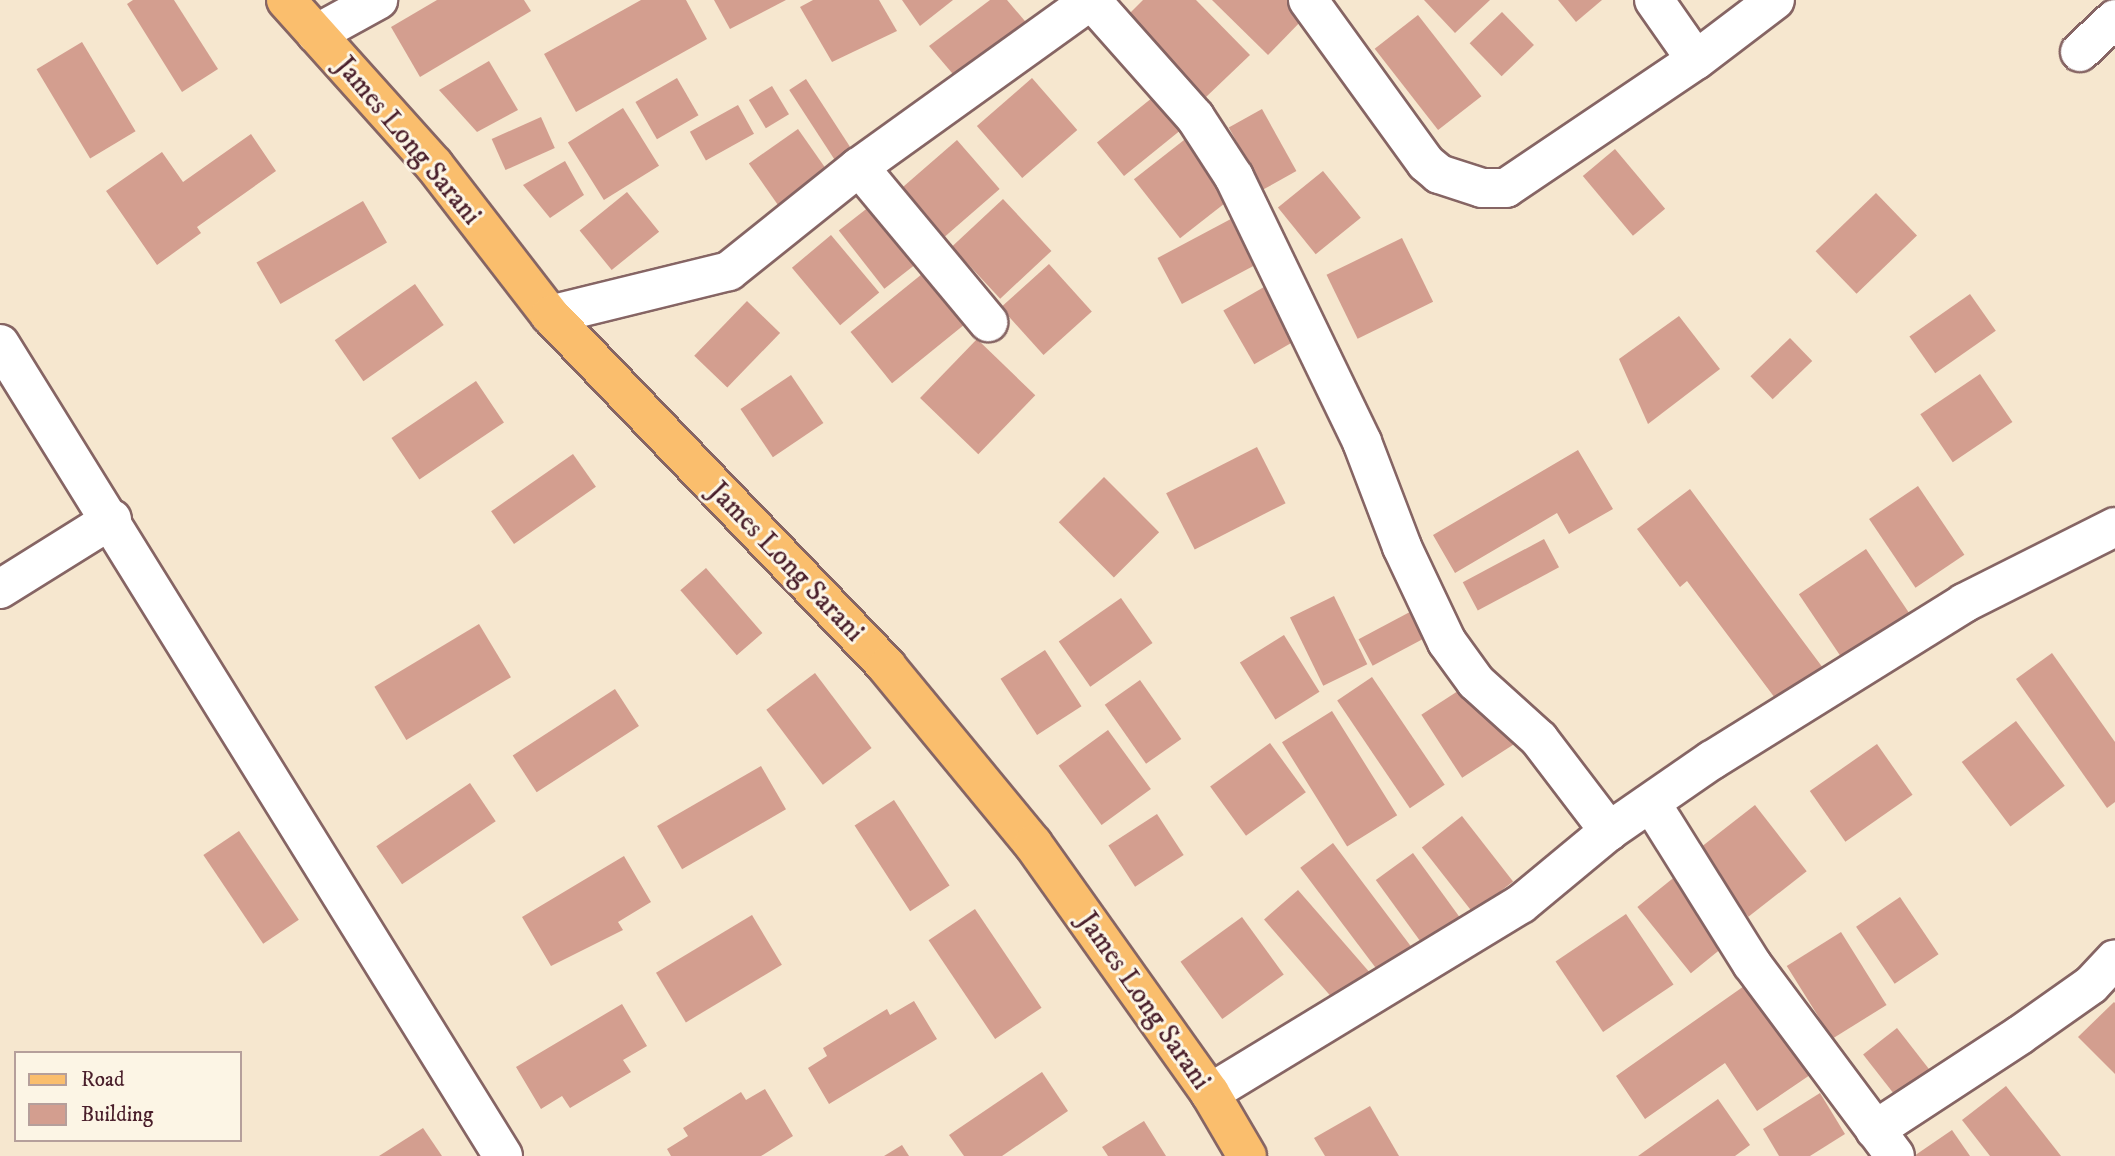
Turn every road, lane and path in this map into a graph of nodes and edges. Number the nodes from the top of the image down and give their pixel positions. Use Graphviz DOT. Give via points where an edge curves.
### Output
graph roads {
  1 [pos="286,0"];
  2 [pos="378,0"];
  3 [pos="1091,0"];
  4 [pos="1308,0"];
  5 [pos="1654,0"];
  6 [pos="1775,0"];
  7 [pos="2115,19"];
  8 [pos="316,34"];
  9 [pos="2080,52"];
  10 [pos="1696,60"];
  11 [pos="859,167"];
  12 [pos="550,315"];
  13 [pos="988,322"];
  14 [pos="0,344"];
  15 [pos="112,519"];
  16 [pos="2115,527"];
  17 [pos="0,589"];
  18 [pos="1651,803"];
  19 [pos="1609,831"];
  20 [pos="2115,960"];
  21 [pos="1210,1093"];
  22 [pos="1885,1143"];
  23 [pos="503,1156"];
  24 [pos="1247,1156"];
  1 -- 8 [label="main road, James Long Sarani"];
  2 -- 8 [label="street"];
  3 -- 11 [label="street"];
  3 -- 19 [label="street" via="1195,117 1234,177 1362,442 1402,547 1447,642 1476,682 1539,739"];
  4 -- 10 [label="street" via="1426,163 1439,174 1482,188 1506,188"];
  5 -- 10 [label="street"];
  6 -- 10 [label="street"];
  7 -- 9 [label="street"];
  8 -- 12 [label="main road, James Long Sarani" via="434,165"];
  11 -- 12 [label="street" via="729,271"];
  11 -- 13 [label="street"];
  12 -- 21 [label="main road, James Long Sarani" via="887,667 1033,844"];
  14 -- 15 [label="street"];
  15 -- 17 [label="street"];
  15 -- 23 [label="street"];
  16 -- 18 [label="street" via="1964,603"];
  18 -- 19 [label="street"];
  18 -- 22 [label="street" via="1752,964"];
  19 -- 21 [label="street" via="1521,904"];
  20 -- 22 [label="street" via="2091,985"];
  21 -- 24 [label="main road, James Long Sarani"];
}
